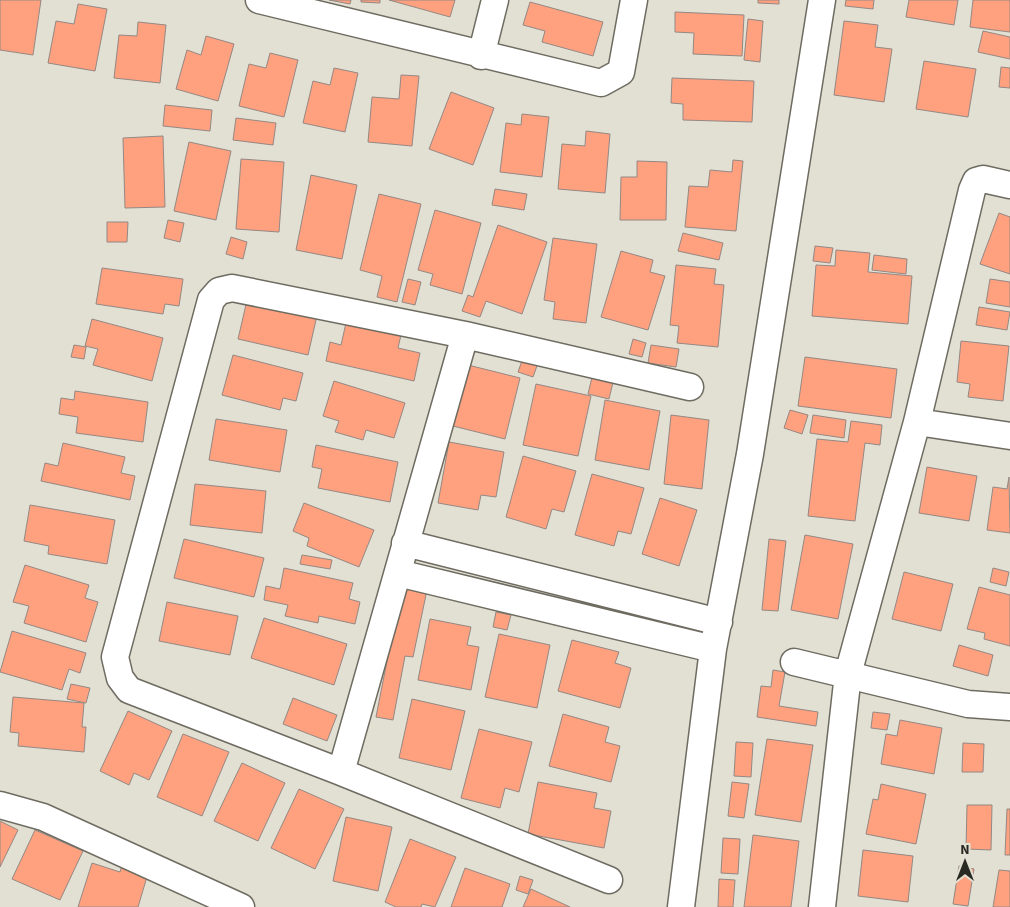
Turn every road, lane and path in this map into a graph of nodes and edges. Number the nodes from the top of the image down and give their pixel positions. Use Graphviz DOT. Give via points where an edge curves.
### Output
graph roads {
  1 [pos="259,0"];
  2 [pos="495,0"];
  3 [pos="634,0"];
  4 [pos="822,0"];
  5 [pos="481,56"];
  6 [pos="1010,184"];
  7 [pos="465,335"];
  8 [pos="690,387"];
  9 [pos="917,422"];
  10 [pos="1010,436"];
  11 [pos="405,544"];
  12 [pos="398,573"];
  13 [pos="719,622"];
  14 [pos="713,649"];
  15 [pos="794,662"];
  16 [pos="848,674"];
  17 [pos="1010,707"];
  18 [pos="341,772"];
  19 [pos="0,805"];
  20 [pos="609,880"];
  21 [pos="241,907"];
  22 [pos="681,907"];
  23 [pos="822,907"];
  1 -- 5 [label="street"];
  2 -- 5 [label="street"];
  3 -- 5 [label="street" via="621,72 601,83"];
  4 -- 13 [label="street" via="750,454"];
  6 -- 9 [label="street" via="983,179 976,181"];
  7 -- 8 [label="street"];
  7 -- 11 [label="street"];
  7 -- 18 [label="street" via="232,288 219,291 212,300 115,657 116,669 129,690"];
  9 -- 10 [label="street"];
  9 -- 16 [label="street"];
  11 -- 12 [label="street"];
  11 -- 13 [label="street"];
  12 -- 14 [label="street"];
  12 -- 18 [label="street"];
  13 -- 14 [label="street"];
  14 -- 22 [label="street"];
  15 -- 16 [label="street"];
  16 -- 17 [label="street" via="968,704"];
  16 -- 23 [label="street"];
  18 -- 20 [label="street"];
  19 -- 21 [label="street" via="43,817"];
}
